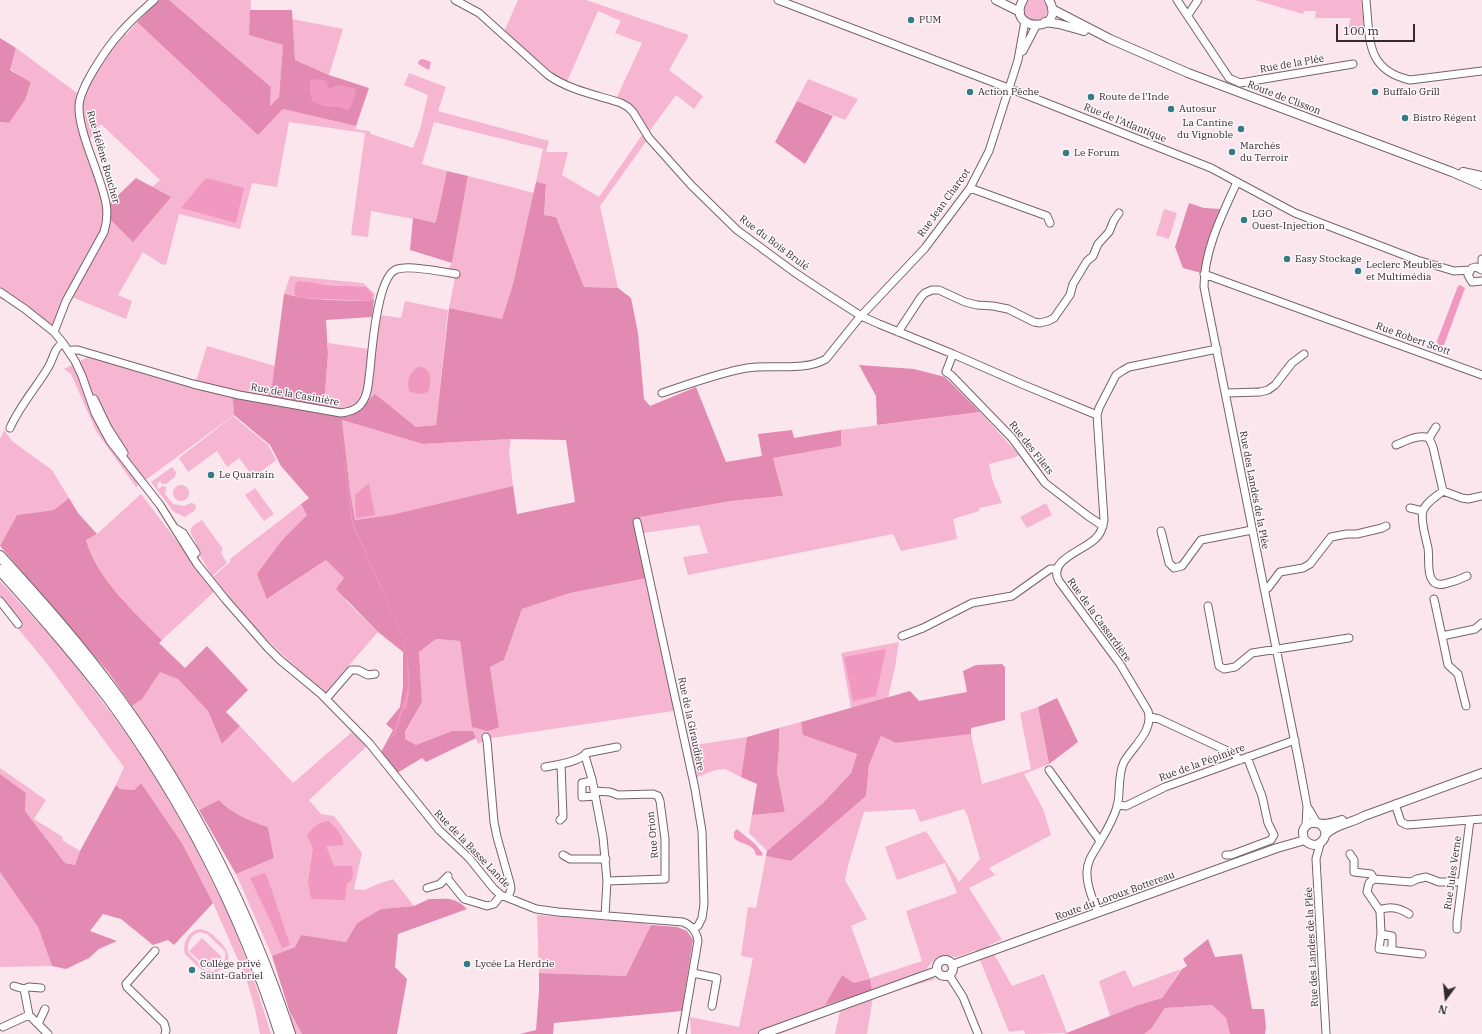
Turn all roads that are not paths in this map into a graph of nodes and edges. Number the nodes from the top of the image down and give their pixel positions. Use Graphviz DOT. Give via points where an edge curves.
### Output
graph roads {
  1 [pos="154,0"];
  2 [pos="455,0"];
  3 [pos="778,0"];
  4 [pos="996,0"];
  5 [pos="1023,0"];
  6 [pos="1049,0"];
  7 [pos="1178,0"];
  8 [pos="1198,0"];
  9 [pos="1366,0"];
  10 [pos="1052,9"];
  11 [pos="1020,12"];
  12 [pos="1188,15"];
  13 [pos="1025,21"];
  14 [pos="1046,22"];
  15 [pos="1036,26"];
  16 [pos="1110,40"];
  17 [pos="1018,60"];
  18 [pos="1354,64"];
  19 [pos="1482,71"];
  20 [pos="1009,88"];
  21 [pos="1452,172"];
  22 [pos="1482,176"];
  23 [pos="1238,182"];
  24 [pos="1482,185"];
  25 [pos="970,188"];
  26 [pos="1119,213"];
  27 [pos="1050,223"];
  28 [pos="1482,262"];
  29 [pos="1482,270"];
  30 [pos="1470,271"];
  31 [pos="456,274"];
  32 [pos="1204,274"];
  33 [pos="1481,281"];
  34 [pos="0,292"];
  35 [pos="861,316"];
  36 [pos="54,332"];
  37 [pos="898,332"];
  38 [pos="63,343"];
  39 [pos="1217,349"];
  40 [pos="70,352"];
  41 [pos="87,354"];
  42 [pos="953,354"];
  43 [pos="1304,354"];
  44 [pos="75,361"];
  45 [pos="1482,375"];
  46 [pos="662,393"];
  47 [pos="1226,393"];
  48 [pos="1097,415"];
  49 [pos="1436,427"];
  50 [pos="10,428"];
  51 [pos="1429,438"];
  52 [pos="1396,445"];
  53 [pos="1442,491"];
  54 [pos="1482,496"];
  55 [pos="1410,508"];
  56 [pos="1423,511"];
  57 [pos="638,522"];
  58 [pos="1103,526"];
  59 [pos="1386,526"];
  60 [pos="1252,530"];
  61 [pos="1161,531"];
  62 [pos="0,556"];
  63 [pos="1056,569"];
  64 [pos="0,570"];
  65 [pos="1467,576"];
  66 [pos="1264,590"];
  67 [pos="1434,599"];
  68 [pos="0,601"];
  69 [pos="1208,606"];
  70 [pos="1482,623"];
  71 [pos="18,624"];
  72 [pos="902,636"];
  73 [pos="1442,636"];
  74 [pos="1349,638"];
  75 [pos="1276,649"];
  76 [pos="375,674"];
  77 [pos="326,699"];
  78 [pos="1466,706"];
  79 [pos="1150,717"];
  80 [pos="486,737"];
  81 [pos="1295,740"];
  82 [pos="617,748"];
  83 [pos="585,756"];
  84 [pos="1244,758"];
  85 [pos="561,764"];
  86 [pos="545,767"];
  87 [pos="1049,770"];
  88 [pos="1482,773"];
  89 [pos="592,781"];
  90 [pos="594,794"];
  91 [pos="1395,804"];
  92 [pos="1117,805"];
  93 [pos="1307,806"];
  94 [pos="1364,816"];
  95 [pos="1482,819"];
  96 [pos="560,820"];
  97 [pos="1470,820"];
  98 [pos="1319,823"];
  99 [pos="1306,826"];
  100 [pos="1326,834"];
  101 [pos="1306,840"];
  102 [pos="1100,841"];
  103 [pos="1320,844"];
  104 [pos="1350,854"];
  105 [pos="563,855"];
  106 [pos="1226,855"];
  107 [pos="1316,859"];
  108 [pos="606,860"];
  109 [pos="1374,879"];
  110 [pos="607,882"];
  111 [pos="1462,882"];
  112 [pos="427,888"];
  113 [pos="504,897"];
  114 [pos="1379,910"];
  115 [pos="1098,912"];
  116 [pos="1409,914"];
  117 [pos="605,916"];
  118 [pos="693,929"];
  119 [pos="1457,929"];
  120 [pos="1381,934"];
  121 [pos="1392,950"];
  122 [pos="155,951"];
  123 [pos="1422,954"];
  124 [pos="952,965"];
  125 [pos="937,971"];
  126 [pos="693,973"];
  127 [pos="949,975"];
  128 [pos="271,977"];
  129 [pos="14,986"];
  130 [pos="41,988"];
  131 [pos="24,989"];
  132 [pos="712,1006"];
  133 [pos="45,1009"];
  134 [pos="29,1015"];
  135 [pos="277,1023"];
  136 [pos="40,1026"];
  137 [pos="3,1027"];
  138 [pos="683,1032"];
  139 [pos="37,1034"];
  140 [pos="48,1034"];
  141 [pos="165,1034"];
  142 [pos="276,1034"];
  143 [pos="280,1034"];
  144 [pos="290,1034"];
  145 [pos="298,1034"];
  146 [pos="762,1034"];
  147 [pos="978,1034"];
  148 [pos="1326,1034"];
  1 -- 36 [label="street, Rue Hélène Boucher" via="120,32 83,88 79,109 81,123 104,195 108,211 107,222 66,301"];
  2 -- 35 [label="street, Rue du Bois Brulé" via="479,13 558,82 628,107 648,138 737,230 794,272"];
  3 -- 20 [label="street, Rue de l'Atlantique"];
  4 -- 11 [label="main road"];
  5 -- 11 [label="main road"];
  6 -- 10 [label="main road"];
  7 -- 12 [label="street"];
  8 -- 12 [label="street"];
  9 -- 19 [label="street" via="1371,49 1388,72 1410,80"];
  10 -- 14 [label="main road"];
  10 -- 16 [label="main road, Route de Clisson"];
  11 -- 13 [label="main road"];
  12 -- 18 [label="street, Rue de la Plée" via="1229,78 1240,83"];
  13 -- 15 [label="main road"];
  13 -- 17 [label="street, Rue Jean Charcot"];
  14 -- 15 [label="main road"];
  14 -- 16 [label="main road, Route de Clisson"];
  15 -- 17 [label="street, Rue Jean Charcot"];
  16 -- 21 [label="main road, Route de Clisson"];
  17 -- 20 [label="street, Rue Jean Charcot"];
  20 -- 23 [label="street, Rue de l'Atlantique" via="1211,168"];
  20 -- 25 [label="street, Rue Jean Charcot" via="989,151"];
  21 -- 22 [label="main road, Route de Clisson"];
  21 -- 24 [label="main road, Route de Clisson"];
  23 -- 30 [label="street, Rue de l'Atlantique" via="1295,213 1417,260 1454,271"];
  23 -- 32 [label="street, Rue des Landes de la Plée" via="1209,248"];
  25 -- 27 [label="street" via="1047,216"];
  25 -- 35 [label="street, Rue Jean Charcot" via="925,248"];
  26 -- 37 [label="street" via="1054,318 1040,323 1034,322 1008,310 965,302 939,290 932,290 921,297"];
  28 -- 30 [label="street"];
  29 -- 30 [label="street" via="1476,267"];
  30 -- 33 [label="street, Rue de l'Atlantique" via="1472,282"];
  31 -- 41 [label="street, Rue de la Casinière" via="424,269 396,269 391,274 378,307 368,391 360,406 353,411 342,413 239,395"];
  32 -- 39 [label="street, Rue des Landes de la Plée" via="1204,287"];
  32 -- 45 [label="street, Rue Robert Scott"];
  34 -- 36 [label="street, Rue de la Basse Lande"];
  35 -- 37 [label="street, Rue du Bois Brulé"];
  35 -- 46 [label="street" via="831,354 819,363 807,366 748,368"];
  36 -- 38 [label="street, Rue de la Basse Lande"];
  37 -- 42 [label="street, Rue du Bois Brulé"];
  38 -- 40 [label="street, Rue de la Basse Lande"];
  38 -- 50 [label="street" via="57,347 49,366 21,406"];
  39 -- 47 [label="street, Rue des Landes de la Plée"];
  39 -- 48 [label="street" via="1129,367 1116,375"];
  40 -- 41 [label="street, Rue de la Casinière" via="76,350"];
  40 -- 44 [label="street, Rue de la Basse Lande"];
  41 -- 44 [label="street" via="81,355"];
  42 -- 48 [label="street, Rue du Bois Brulé"];
  42 -- 58 [label="street, Rue des Filets" via="946,372 1012,438 1045,483"];
  43 -- 47 [label="street" via="1292,363 1268,390"];
  44 -- 77 [label="street, Rue de la Basse Lande" via="95,414 106,435 175,527 187,537 225,599 280,660"];
  47 -- 60 [label="street, Rue des Landes de la Plée"];
  48 -- 58 [label="street"];
  49 -- 51 [label="street"];
  51 -- 52 [label="street" via="1424,436"];
  51 -- 53 [label="street"];
  53 -- 54 [label="street" via="1468,499"];
  53 -- 56 [label="street"];
  55 -- 56 [label="street"];
  56 -- 65 [label="street" via="1431,579 1439,585 1458,581"];
  57 -- 118 [label="street, Rue de la Giraudière" via="702,831 703,911 700,923"];
  58 -- 63 [label="street" via="1095,540 1062,561"];
  59 -- 66 [label="street" via="1357,534 1331,537 1310,564 1303,568 1280,572"];
  60 -- 61 [label="street" via="1201,540 1182,566 1174,568 1169,563"];
  60 -- 66 [label="street, Rue des Landes de la Plée"];
  62 -- 128 [label="highway" via="100,673 146,736 204,832"];
  63 -- 72 [label="street" via="1050,569 1012,596 972,603"];
  63 -- 79 [label="street, Rue de la Cassardière" via="1056,577 1120,664"];
  64 -- 135 [label="highway" via="90,674 161,777 229,902"];
  66 -- 75 [label="street, Rue des Landes de la Plée"];
  67 -- 73 [label="street"];
  68 -- 71 [label="street"];
  69 -- 75 [label="street" via="1221,668 1235,667 1250,654"];
  70 -- 73 [label="street" via="1475,629"];
  73 -- 78 [label="street" via="1448,665 1458,674"];
  74 -- 75 [label="street"];
  75 -- 81 [label="street, Rue des Landes de la Plée"];
  76 -- 77 [label="street" via="368,675 351,670"];
  77 -- 113 [label="street, Rue de la Basse Lande" via="370,744 438,830 469,858 494,889"];
  79 -- 84 [label="street"];
  79 -- 92 [label="street" via="1148,728 1122,767"];
  80 -- 113 [label="street" via="495,829 511,889"];
  81 -- 84 [label="street, Rue de la Pépinière"];
  81 -- 93 [label="street, Rue des Landes de la Plée"];
  82 -- 83 [label="street"];
  83 -- 85 [label="street"];
  83 -- 89 [label="street"];
  84 -- 92 [label="street, Rue de la Pépinière" via="1165,787 1126,806"];
  84 -- 106 [label="street" via="1262,796 1268,823 1274,835 1272,840"];
  85 -- 86 [label="street"];
  85 -- 96 [label="street" via="563,817"];
  87 -- 102 [label="street"];
  88 -- 91 [label="main road"];
  89 -- 90 [label="street"];
  89 -- 90 [label="street" via="582,783 582,797"];
  90 -- 108 [label="street"];
  90 -- 110 [label="street, Rue Orion" via="653,794 658,796 660,801 665,839 666,879"];
  91 -- 94 [label="main road"];
  91 -- 97 [label="street" via="1401,822 1407,825"];
  92 -- 102 [label="street"];
  93 -- 98 [label="street, Rue des Landes de la Plée"];
  93 -- 99 [label="street, Rue des Landes de la Plée"];
  94 -- 98 [label="main road"];
  94 -- 100 [label="main road" via="1333,828"];
  95 -- 97 [label="street"];
  97 -- 111 [label="street, Rue Jules Verne"];
  98 -- 99 [label="main road"];
  98 -- 100 [label="main road"];
  99 -- 101 [label="main road"];
  100 -- 103 [label="main road"];
  101 -- 103 [label="main road" via="1316,845"];
  101 -- 107 [label="street, Rue des Landes de la Plée"];
  101 -- 115 [label="main road, Route du Loroux Bottereau" via="1284,845"];
  102 -- 115 [label="street" via="1087,868 1087,880"];
  103 -- 107 [label="street, Rue des Landes de la Plée"];
  104 -- 109 [label="street" via="1354,860 1354,872 1371,874"];
  105 -- 108 [label="street" via="570,859"];
  107 -- 148 [label="street, Rue des Landes de la Plée"];
  108 -- 110 [label="street"];
  109 -- 111 [label="street" via="1411,882 1426,877 1439,882"];
  109 -- 114 [label="street" via="1369,883 1367,892"];
  110 -- 117 [label="street"];
  111 -- 119 [label="street, Rue Jules Verne"];
  112 -- 113 [label="street" via="440,884 448,876 464,899 487,906"];
  113 -- 117 [label="street, Rue de la Basse Lande" via="536,909"];
  114 -- 116 [label="street" via="1386,907 1404,910"];
  114 -- 120 [label="street"];
  115 -- 124 [label="main road, Route du Loroux Bottereau"];
  117 -- 118 [label="street, Rue de la Basse Lande" via="683,922"];
  118 -- 126 [label="street" via="698,941"];
  120 -- 121 [label="street" via="1392,936"];
  120 -- 121 [label="street" via="1379,948"];
  121 -- 123 [label="street"];
  122 -- 141 [label="street" via="126,984 164,1023"];
  124 -- 125 [label="main road" via="948,961 943,961 939,963"];
  124 -- 127 [label="main road" via="952,972"];
  125 -- 127 [label="main road" via="942,976"];
  125 -- 146 [label="main road"];
  126 -- 132 [label="street" via="717,978"];
  126 -- 138 [label="street"];
  127 -- 147 [label="street" via="963,997"];
  128 -- 144 [label="highway"];
  128 -- 145 [label="highway" via="277,983"];
  129 -- 131 [label="street"];
  130 -- 131 [label="street"];
  131 -- 134 [label="street"];
  133 -- 136 [label="street"];
  134 -- 136 [label="street"];
  134 -- 137 [label="street"];
  135 -- 142 [label="highway"];
  135 -- 143 [label="highway"];
  136 -- 139 [label="street"];
  136 -- 140 [label="street"];
}
